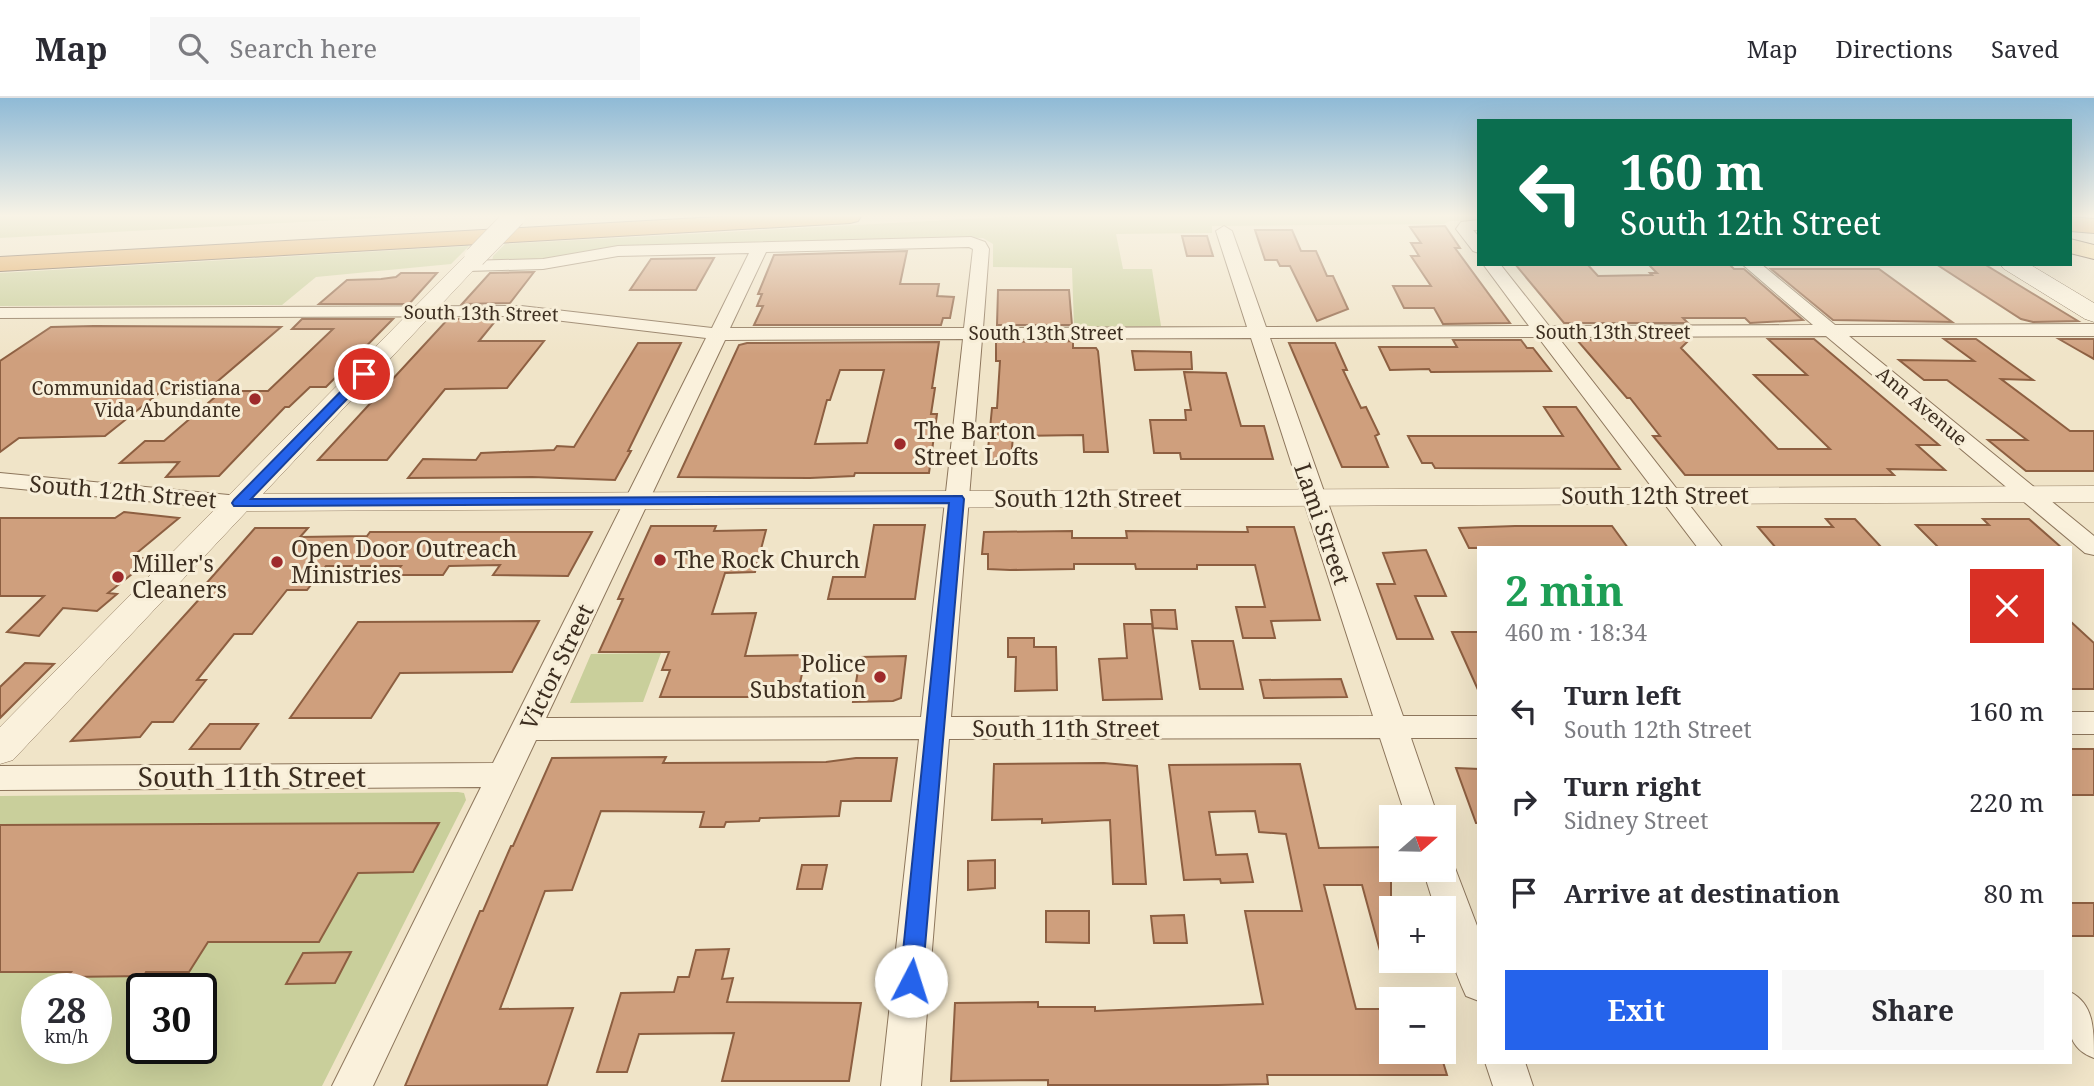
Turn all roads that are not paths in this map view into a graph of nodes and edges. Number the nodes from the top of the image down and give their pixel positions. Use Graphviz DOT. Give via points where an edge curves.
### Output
graph roads {
  1 [pos="34,262"];
  2 [pos="470,262"];
  3 [pos="498,262"];
  4 [pos="554,262"];
  5 [pos="753,262"];
  6 [pos="980,262"];
  7 [pos="1235,262"];
  8 [pos="0,264"];
  9 [pos="1493,266"];
  10 [pos="1751,266"];
  11 [pos="2015,266"];
  12 [pos="426,310"];
  13 [pos="0,313"];
  14 [pos="2094,313"];
  15 [pos="2094,330"];
  16 [pos="1831,331"];
  17 [pos="1545,332"];
  18 [pos="1258,333"];
  19 [pos="718,334"];
  20 [pos="973,334"];
  21 [pos="0,480"];
  22 [pos="2094,494"];
  23 [pos="2029,495"];
  24 [pos="1671,496"];
  25 [pos="1313,498"];
  26 [pos="957,499"];
  27 [pos="637,501"];
  28 [pos="239,503"];
  29 [pos="1709,546"];
  30 [pos="2094,548"];
  31 [pos="2072,723"];
  32 [pos="2094,723"];
  33 [pos="1391,727"];
  34 [pos="1477,727"];
  35 [pos="526,729"];
  36 [pos="935,730"];
  37 [pos="0,750"];
  38 [pos="504,775"];
  39 [pos="0,778"];
  40 [pos="1418,805"];
  41 [pos="1444,882"];
  42 [pos="1477,978"];
  43 [pos="2072,1012"];
  44 [pos="2094,1040"];
  45 [pos="1506,1064"];
  46 [pos="352,1086"];
  47 [pos="901,1086"];
  48 [pos="1513,1086"];
  1 -- 8 [label="highway"];
  2 -- 12 [label="street"];
  3 -- 4 [label="street"];
  5 -- 19 [label="street, Victor Street"];
  6 -- 20 [label="street"];
  7 -- 18 [label="street, Lami Street"];
  9 -- 17 [label="street"];
  10 -- 16 [label="street, Ann Avenue"];
  11 -- 14 [label="main road"];
  12 -- 13 [label="street, South 13th Street"];
  12 -- 19 [label="street, South 13th Street" via="534,312"];
  12 -- 28 [label="street"];
  15 -- 16 [label="street, South 13th Street"];
  16 -- 17 [label="street, South 13th Street"];
  16 -- 23 [label="street, Ann Avenue"];
  17 -- 18 [label="street, South 13th Street"];
  17 -- 24 [label="street"];
  18 -- 20 [label="street, South 13th Street"];
  18 -- 25 [label="street, Lami Street"];
  19 -- 20 [label="street, South 13th Street"];
  19 -- 27 [label="street, Victor Street"];
  20 -- 26 [label="street"];
  21 -- 28 [label="street, South 12th Street"];
  22 -- 23 [label="street, South 12th Street"];
  23 -- 24 [label="street, South 12th Street"];
  23 -- 30 [label="street, Ann Avenue"];
  24 -- 25 [label="street, South 12th Street"];
  24 -- 29 [label="street"];
  25 -- 26 [label="street, South 12th Street"];
  25 -- 33 [label="street, Lami Street"];
  26 -- 27 [label="street, South 12th Street"];
  26 -- 36 [label="street"];
  27 -- 28 [label="street, South 12th Street"];
  27 -- 35 [label="street, Victor Street"];
  28 -- 37 [label="street"];
  31 -- 32 [label="street"];
  33 -- 34 [label="street, South 11th Street"];
  33 -- 36 [label="street, South 11th Street"];
  33 -- 40 [label="street, Lami Street"];
  35 -- 36 [label="street, South 11th Street"];
  35 -- 38 [label="street, Victor Street"];
  36 -- 47 [label="street"];
  38 -- 39 [label="street, South 11th Street"];
  38 -- 46 [label="street, Victor Street"];
  41 -- 42 [label="street"];
  43 -- 44 [label="street"];
  45 -- 48 [label="street"];
}
